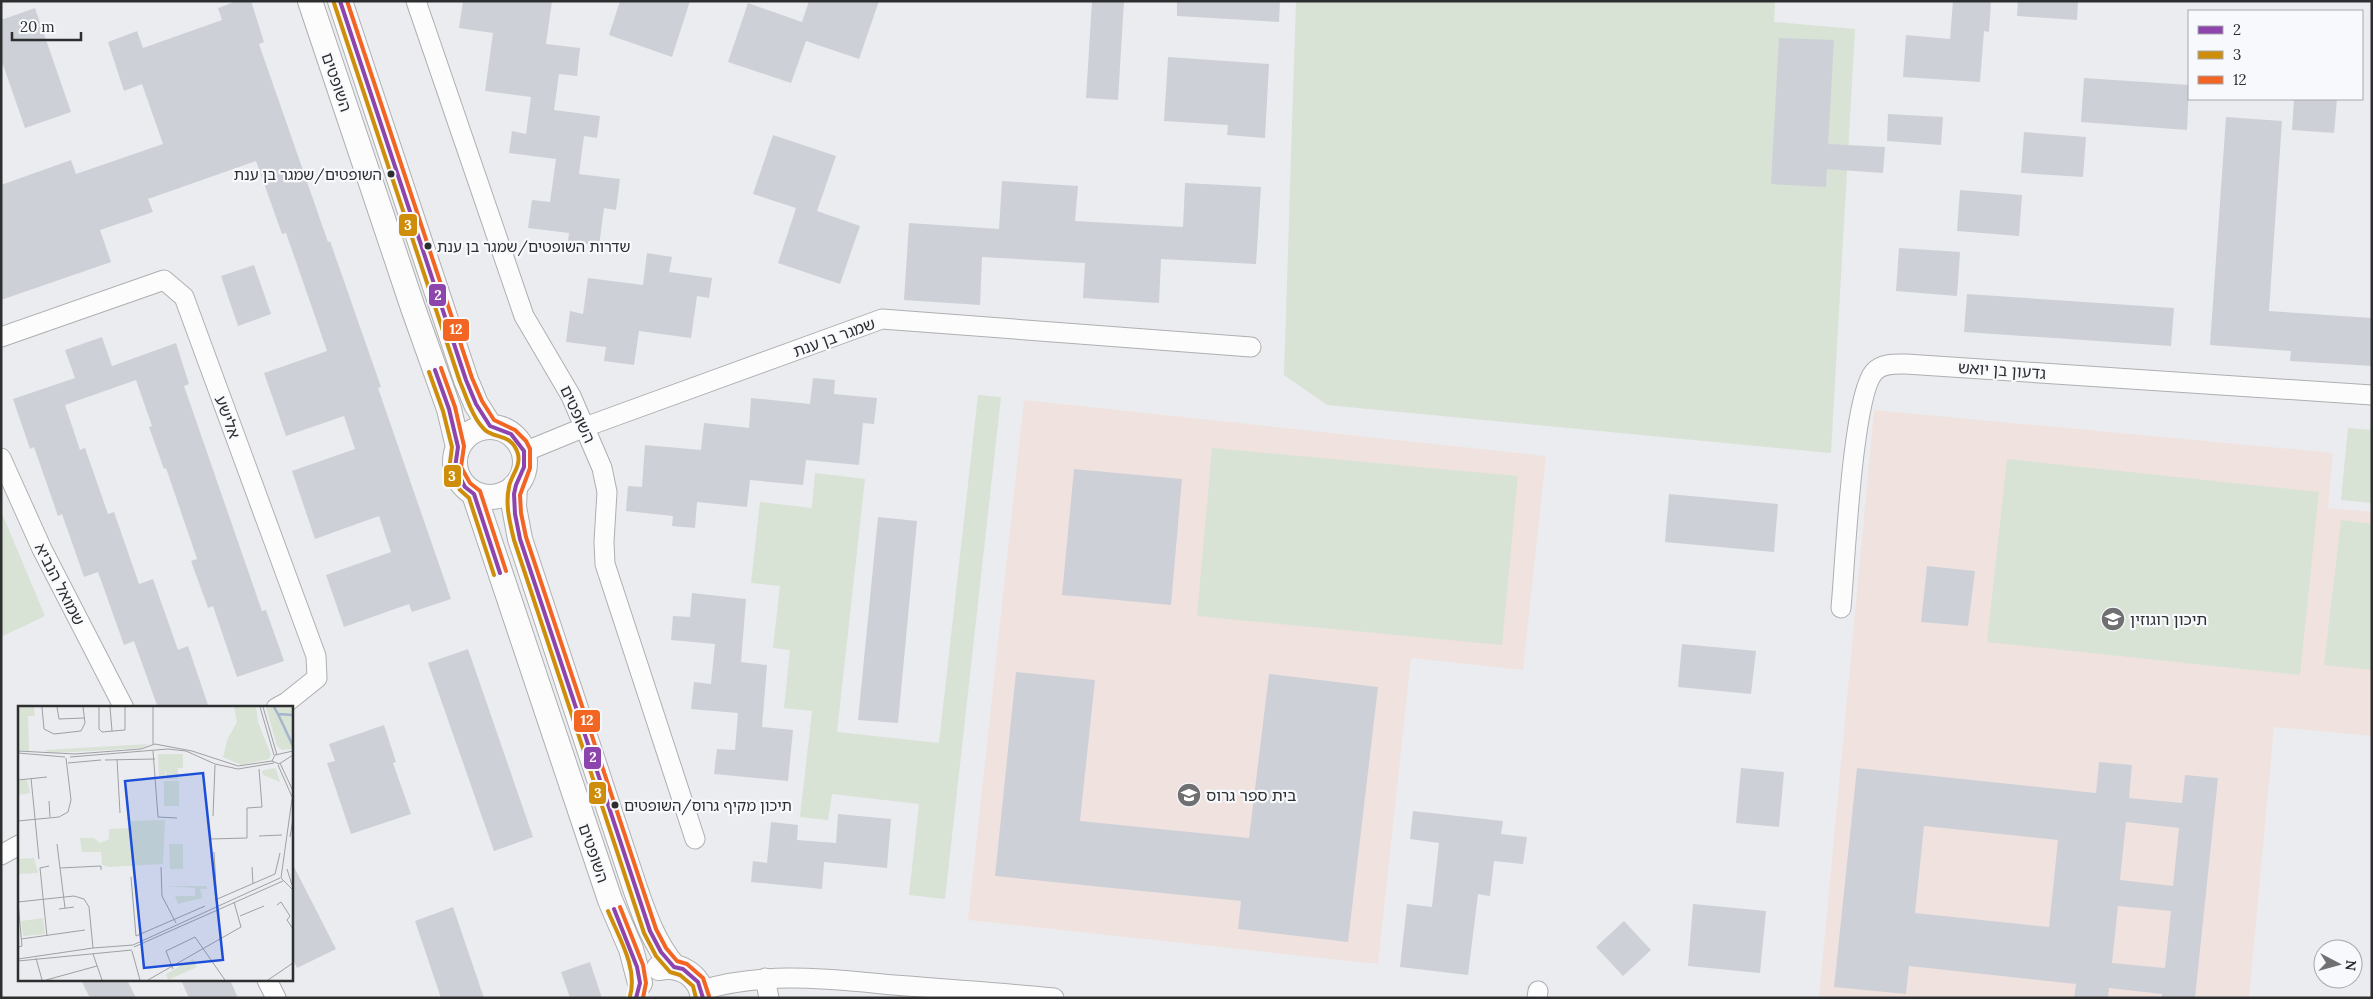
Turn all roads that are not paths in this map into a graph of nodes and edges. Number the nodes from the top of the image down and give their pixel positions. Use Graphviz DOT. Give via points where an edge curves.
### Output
graph roads {
  1 [pos="310,1"];
  2 [pos="340,1"];
  3 [pos="416,1"];
  4 [pos="1,337"];
  5 [pos="1251,347"];
  6 [pos="2372,395"];
  7 [pos="490,426"];
  8 [pos="585,428"];
  9 [pos="458,447"];
  10 [pos="524,452"];
  11 [pos="1,458"];
  12 [pos="515,486"];
  13 [pos="474,494"];
  14 [pos="1841,608"];
  15 [pos="123,706"];
  16 [pos="280,706"];
  17 [pos="695,838"];
  18 [pos="18,846"];
  19 [pos="1,855"];
  20 [pos="674,967"];
  21 [pos="765,978"];
  22 [pos="268,982"];
  23 [pos="638,991"];
  24 [pos="702,994"];
  25 [pos="276,998"];
  26 [pos="769,998"];
  27 [pos="1054,998"];
  1 -- 9 [label="street, השופטים" via="449,409"];
  2 -- 7 [label="street, השופטים" via="466,380"];
  3 -- 8 [label="street, השופטים" via="524,316 557,369"];
  4 -- 16 [label="street, אלישע" via="164,280 184,297 316,656 317,678"];
  5 -- 8 [label="street, שמגר בן ענת" via="882,320"];
  6 -- 14 [label="street, גדעון בן יואש" via="1906,364 1882,366 1870,378 1860,414"];
  7 -- 9 [label="street" via="475,430"];
  7 -- 10 [label="street" via="508,431"];
  8 -- 10 [label="street, שמגר בן ענת"];
  8 -- 17 [label="street, השופטים" via="602,468 607,492 605,564"];
  9 -- 13 [label="street" via="455,468 465,487"];
  10 -- 12 [label="street" via="522,476"];
  11 -- 15 [label="street, שמואל הנביא" via="42,549"];
  12 -- 13 [label="street" via="496,496"];
  12 -- 20 [label="street, השופטים" via="514,507 520,539 635,888 650,931"];
  13 -- 23 [label="street, השופטים" via="607,891 631,949"];
  18 -- 19 [label="street"];
  20 -- 23 [label="street" via="666,966 651,972"];
  20 -- 24 [label="street" via="691,974"];
  21 -- 24 [label="street" via="732,981"];
  21 -- 26 [label="street"];
  21 -- 27 [label="street" via="819,978"];
  22 -- 25 [label="street"];
}
